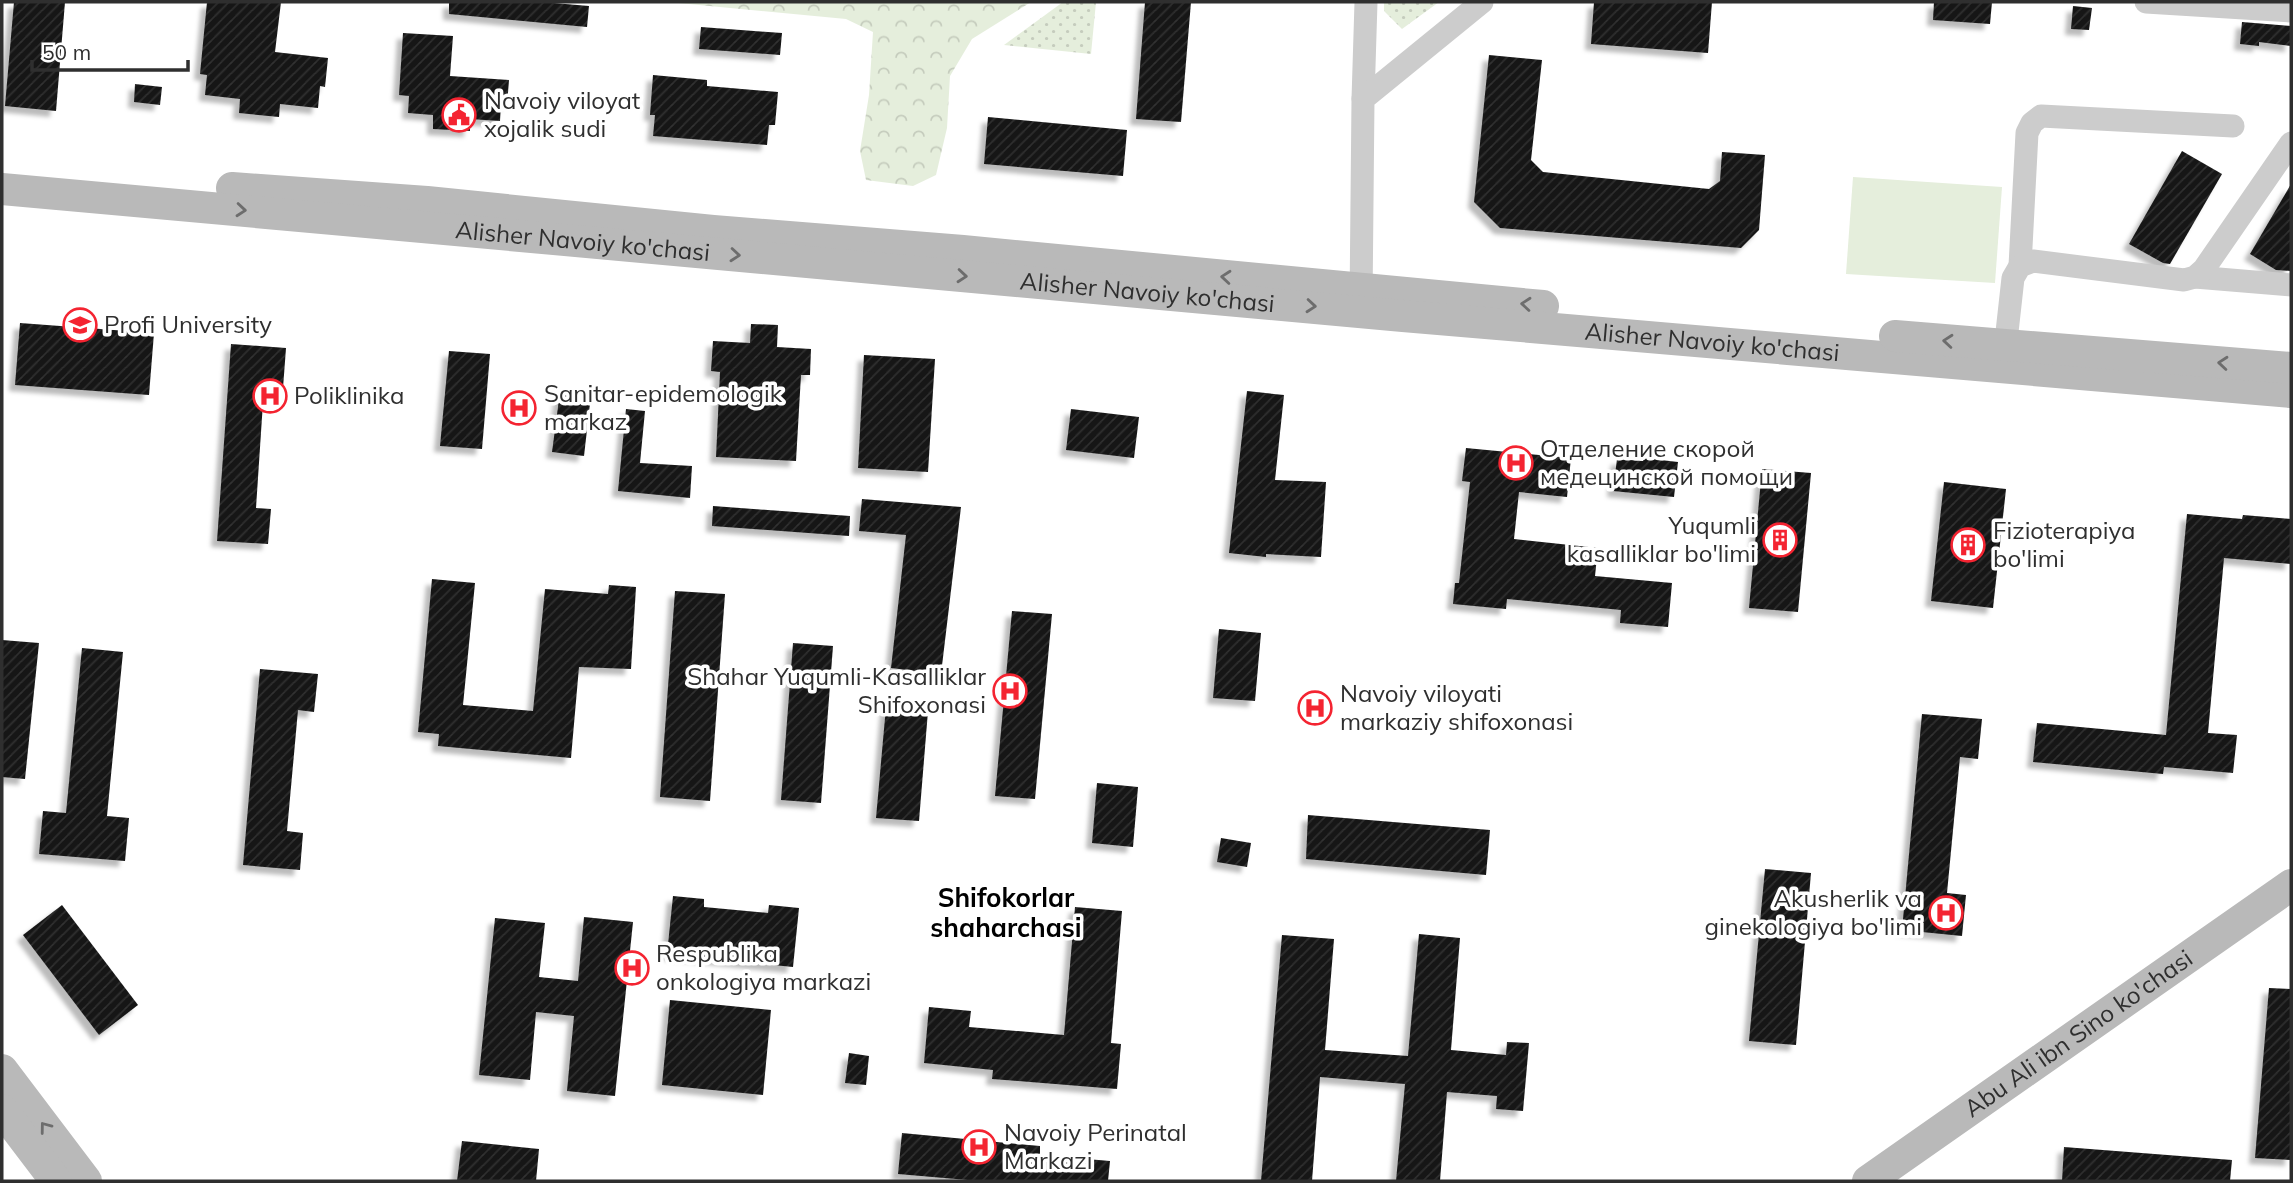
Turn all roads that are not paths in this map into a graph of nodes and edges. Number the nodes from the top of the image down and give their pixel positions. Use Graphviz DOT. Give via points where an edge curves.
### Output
graph roads {
  1 [pos="1366,2"];
  2 [pos="1482,2"];
  3 [pos="2146,2"];
  4 [pos="2224,4"];
  5 [pos="2291,11"];
  6 [pos="1363,99"];
  7 [pos="2233,126"];
  8 [pos="2291,143"];
  9 [pos="2,170"];
  10 [pos="2,189"];
  11 [pos="2020,266"];
  12 [pos="2195,277"];
  13 [pos="2291,285"];
  14 [pos="1362,300"];
  15 [pos="2004,357"];
  16 [pos="2291,369"];
  17 [pos="2291,393"];
  18 [pos="2291,885"];
  19 [pos="2291,907"];
  20 [pos="2,1070"];
  21 [pos="2,1110"];
  22 [pos="56,1181"];
  23 [pos="86,1181"];
  24 [pos="1868,1181"];
  25 [pos="1898,1181"];
  1 -- 6 [label="street"];
  2 -- 6 [label="street"];
  3 -- 4 [label="street"];
  4 -- 5 [label="street"];
  6 -- 14 [label="street"];
  7 -- 11 [label="street" via="2041,116 2026,133"];
  8 -- 12 [label="street"];
  14 -- 9 [label="main road, Alisher Navoiy ko'chasi, one-way" via="962,251 427,202"];
  10 -- 14 [label="main road, Alisher Navoiy ko'chasi, one-way"];
  11 -- 12 [label="street" via="2033,261 2184,280"];
  11 -- 15 [label="street" via="2013,278"];
  12 -- 13 [label="street"];
  14 -- 15 [label="main road, Alisher Navoiy ko'chasi"];
  16 -- 15 [label="main road, Alisher Navoiy ko'chasi, one-way"];
  15 -- 17 [label="main road, Alisher Navoiy ko'chasi"];
  18 -- 24 [label="main road, Abu Ali ibn Sino ko'chasi"];
  19 -- 25 [label="main road, Abu Ali ibn Sino ko'chasi"];
  23 -- 20 [label="main road, one-way"];
  21 -- 22 [label="main road"];
}
